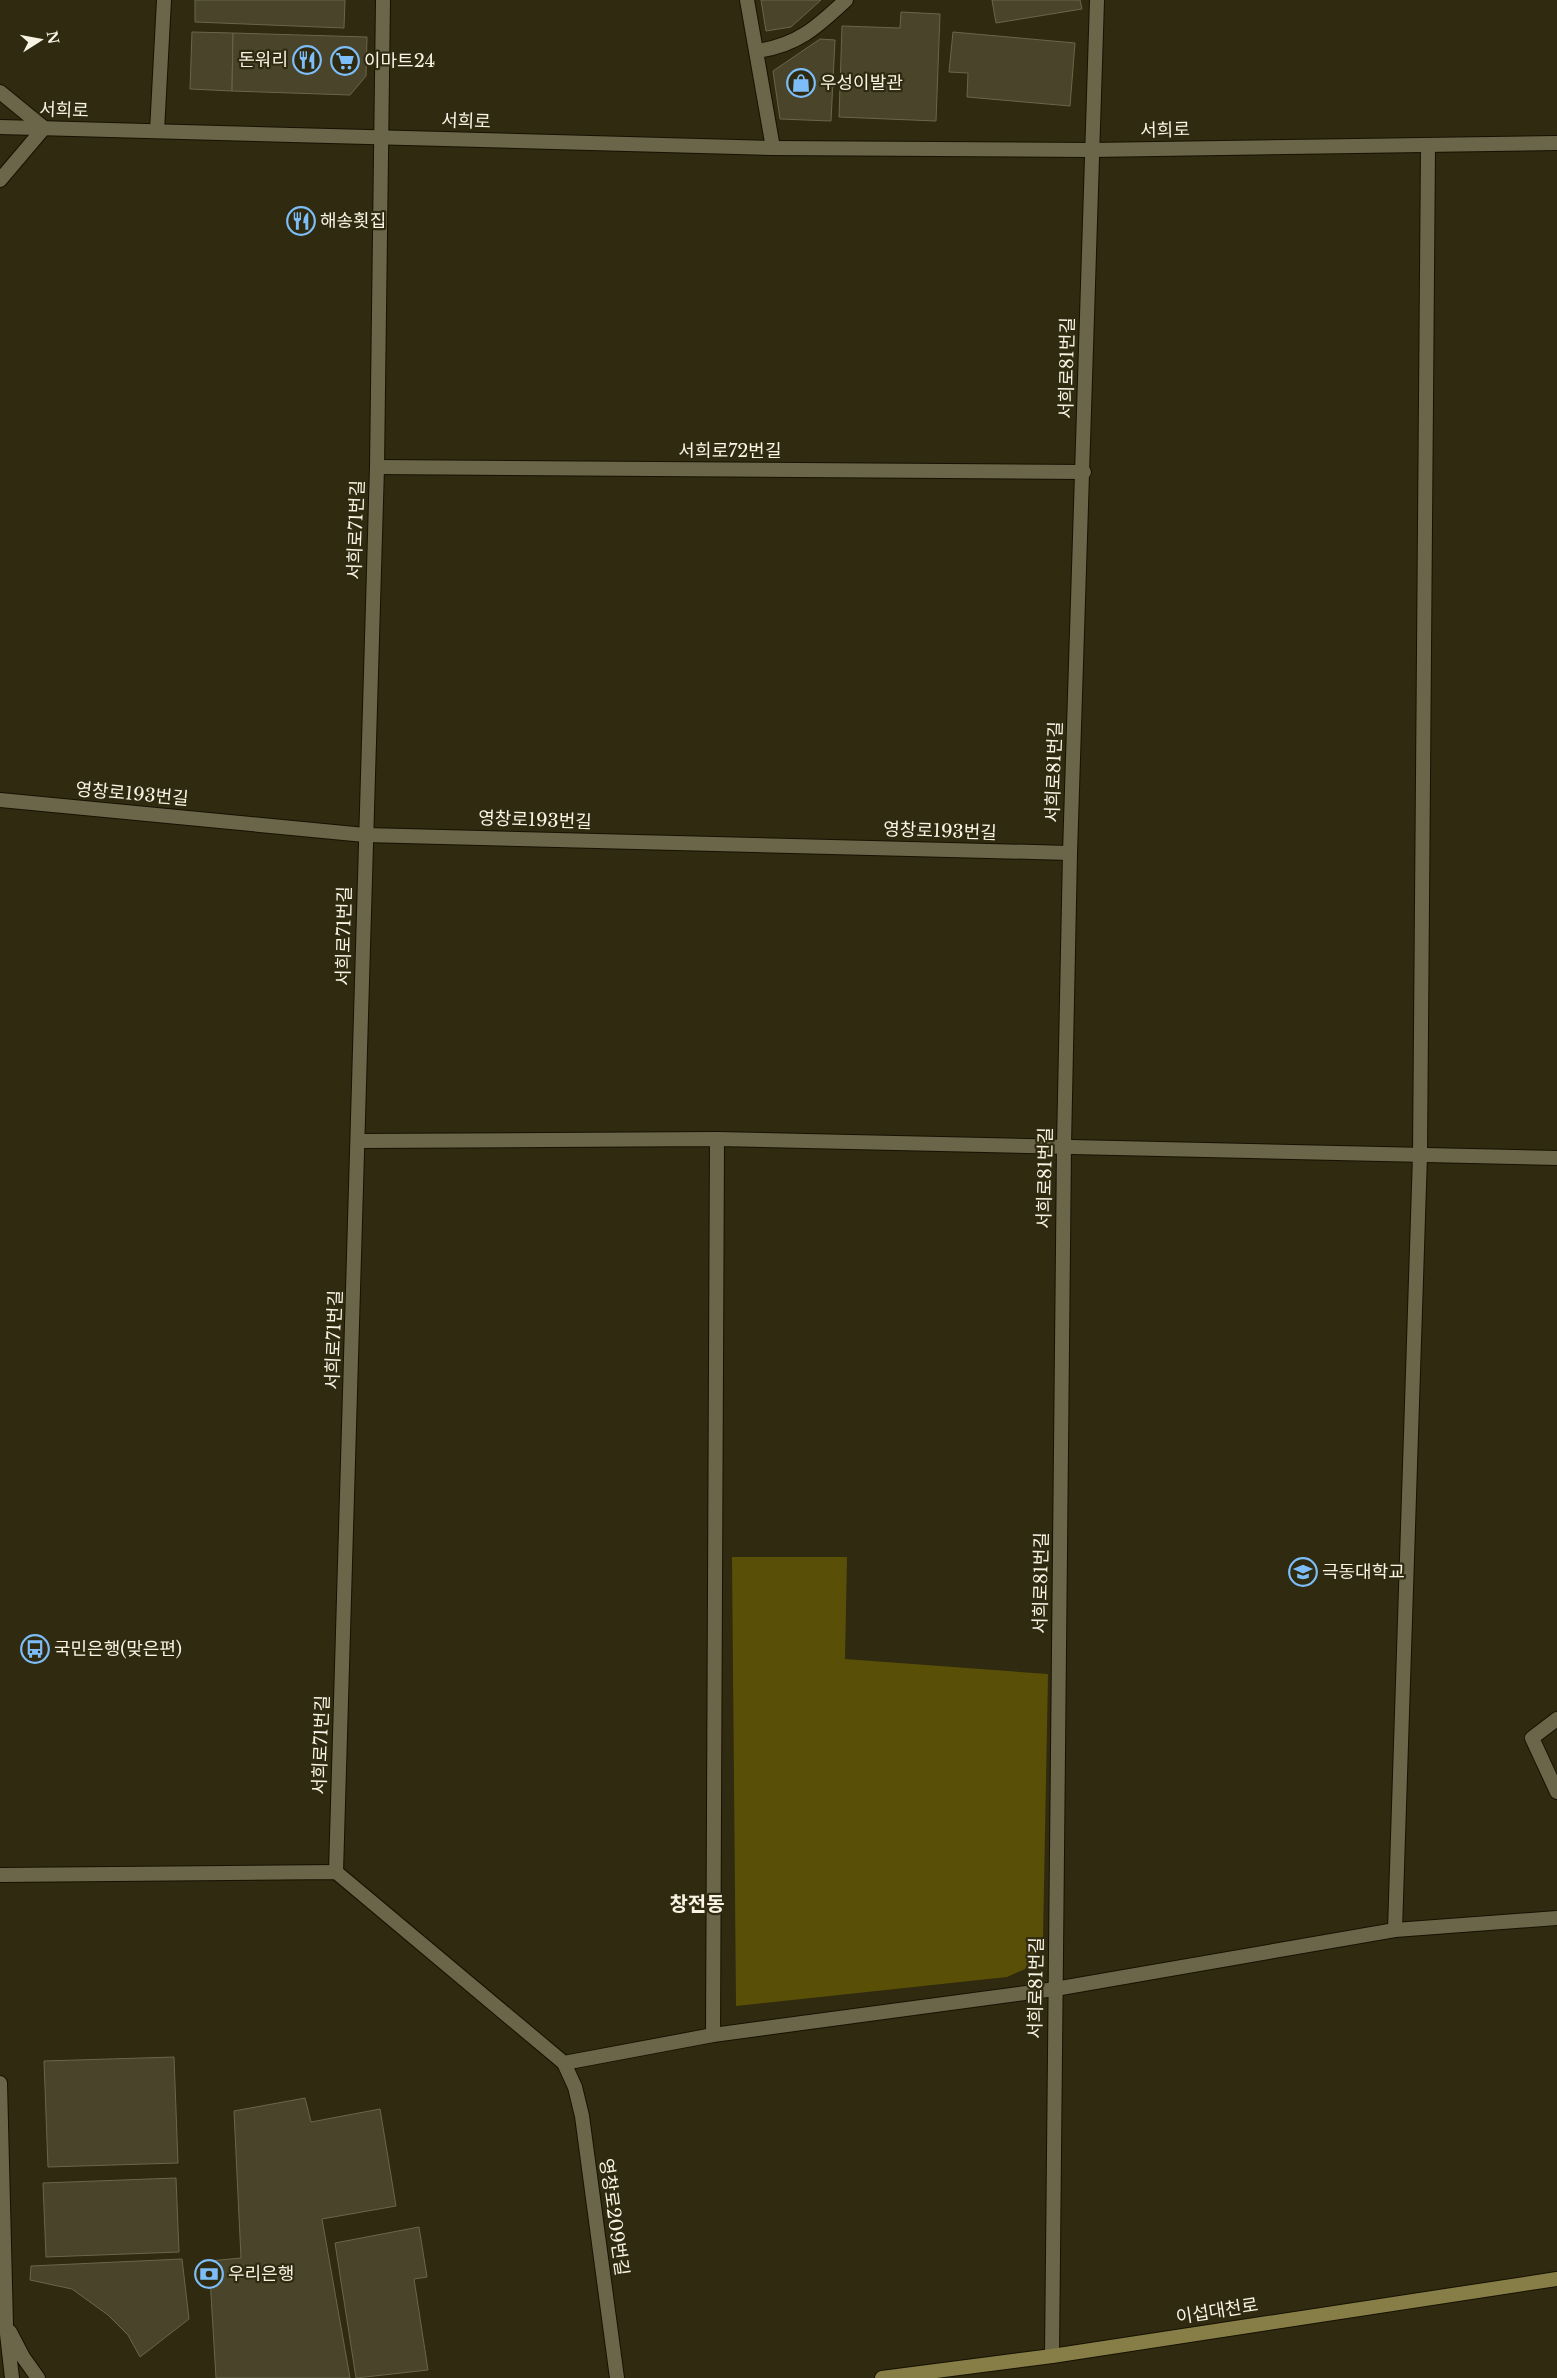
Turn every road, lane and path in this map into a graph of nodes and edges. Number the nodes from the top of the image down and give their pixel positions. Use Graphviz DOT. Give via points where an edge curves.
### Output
graph roads {
  1 [pos="164,0"];
  2 [pos="384,0"];
  3 [pos="747,0"];
  4 [pos="846,0"];
  5 [pos="1097,0"];
  6 [pos="756,51"];
  7 [pos="0,92"];
  8 [pos="0,127"];
  9 [pos="44,128"];
  10 [pos="157,131"];
  11 [pos="381,138"];
  12 [pos="1557,143"];
  13 [pos="1428,146"];
  14 [pos="773,148"];
  15 [pos="1091,150"];
  16 [pos="0,180"];
  17 [pos="377,467"];
  18 [pos="1084,472"];
  19 [pos="0,800"];
  20 [pos="365,835"];
  21 [pos="1070,853"];
  22 [pos="718,1139"];
  23 [pos="359,1141"];
  24 [pos="1064,1146"];
  25 [pos="1420,1155"];
  26 [pos="1557,1158"];
  27 [pos="1557,1718"];
  28 [pos="1557,1792"];
  29 [pos="336,1872"];
  30 [pos="0,1875"];
  31 [pos="1557,1918"];
  32 [pos="1396,1930"];
  33 [pos="1055,1989"];
  34 [pos="714,2035"];
  35 [pos="564,2063"];
  36 [pos="0,2083"];
  37 [pos="1557,2278"];
  38 [pos="6,2325"];
  39 [pos="1052,2356"];
  40 [pos="12,2378"];
  41 [pos="38,2378"];
  42 [pos="617,2378"];
  43 [pos="882,2378"];
  1 -- 10 [label="street"];
  2 -- 11 [label="street, 서희로71번길"];
  3 -- 6 [label="street"];
  4 -- 6 [label="street" via="804,37 774,49"];
  5 -- 15 [label="street, 서희로81번길"];
  6 -- 14 [label="street"];
  7 -- 9 [label="street"];
  8 -- 9 [label="street, 서희로"];
  9 -- 10 [label="street, 서희로"];
  9 -- 16 [label="street"];
  10 -- 11 [label="street, 서희로"];
  11 -- 14 [label="street, 서희로"];
  11 -- 17 [label="street, 서희로71번길"];
  12 -- 13 [label="street, 서희로"];
  13 -- 15 [label="street, 서희로"];
  13 -- 25 [label="street"];
  14 -- 15 [label="street, 서희로"];
  15 -- 18 [label="street, 서희로81번길"];
  17 -- 18 [label="street, 서희로72번길"];
  17 -- 20 [label="street, 서희로71번길"];
  18 -- 21 [label="street, 서희로81번길"];
  19 -- 20 [label="street, 영창로193번길"];
  20 -- 21 [label="street, 영창로193번길"];
  20 -- 23 [label="street, 서희로71번길"];
  21 -- 24 [label="street, 서희로81번길"];
  22 -- 23 [label="street"];
  22 -- 24 [label="street"];
  22 -- 34 [label="street"];
  23 -- 29 [label="street, 서희로71번길"];
  24 -- 25 [label="street"];
  24 -- 33 [label="street, 서희로81번길"];
  25 -- 26 [label="street"];
  25 -- 32 [label="street"];
  27 -- 28 [label="street" via="1532,1738"];
  29 -- 30 [label="street"];
  29 -- 35 [label="street"];
  31 -- 32 [label="street"];
  32 -- 33 [label="street"];
  33 -- 34 [label="street"];
  33 -- 39 [label="street, 서희로81번길"];
  34 -- 35 [label="street"];
  35 -- 42 [label="street, 영창로209번길" via="582,2116"];
  36 -- 38 [label="street"];
  37 -- 39 [label="main road, 이섭대천로"];
  38 -- 40 [label="street"];
  38 -- 41 [label="street" via="23,2358"];
  39 -- 43 [label="main road, 이섭대천로"];
}
